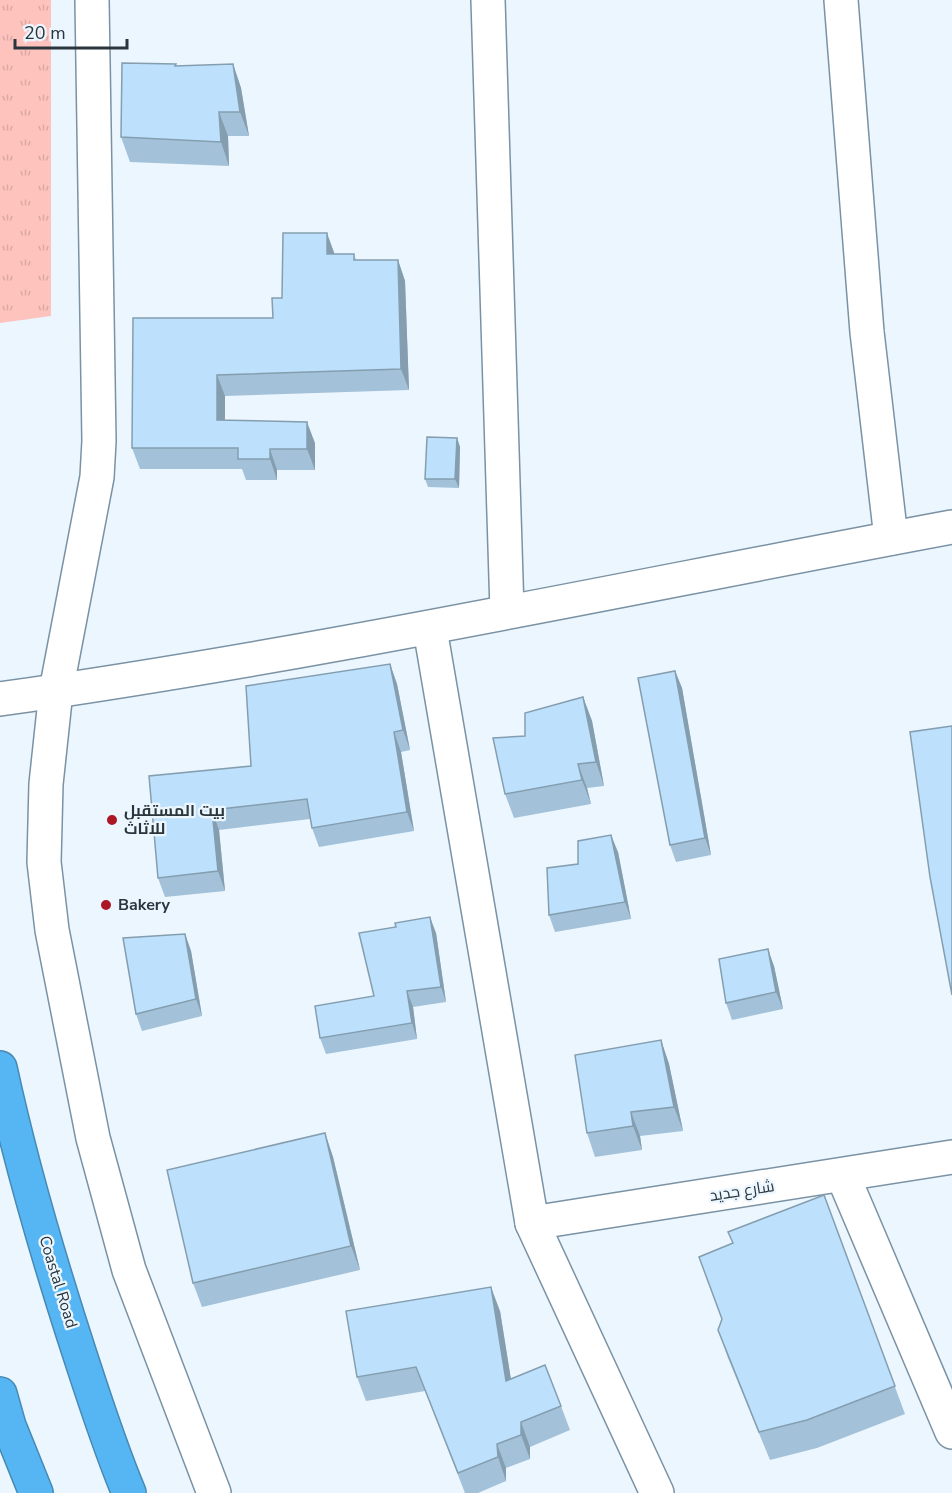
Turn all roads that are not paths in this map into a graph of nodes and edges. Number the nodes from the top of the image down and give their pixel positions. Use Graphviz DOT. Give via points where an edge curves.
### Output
graph roads {
  1 [pos="93,0"];
  2 [pos="488,0"];
  3 [pos="842,0"];
  4 [pos="952,527"];
  5 [pos="891,538"];
  6 [pos="507,611"];
  7 [pos="430,629"];
  8 [pos="56,691"];
  9 [pos="0,699"];
  10 [pos="0,1068"];
  11 [pos="952,1158"];
  12 [pos="843,1176"];
  13 [pos="532,1223"];
  14 [pos="0,1394"];
  15 [pos="952,1432"];
  16 [pos="36,1493"];
  17 [pos="129,1493"];
  18 [pos="214,1493"];
  19 [pos="657,1493"];
  1 -- 8 [label="street" via="99,441 97,477"];
  2 -- 6 [label="street"];
  3 -- 5 [label="street" via="867,332"];
  4 -- 5 [label="street"];
  5 -- 6 [label="street"];
  6 -- 7 [label="street"];
  7 -- 8 [label="street"];
  7 -- 13 [label="street"];
  8 -- 9 [label="street"];
  8 -- 18 [label="street" via="46,784 44,862 71,1031 93,1138 129,1270"];
  10 -- 17 [label="highway, Coastal Road" via="56,1282"];
  11 -- 12 [label="street, شارع جديد"];
  12 -- 13 [label="street, شارع جديد"];
  12 -- 15 [label="street"];
  13 -- 19 [label="street"];
  14 -- 16 [label="highway"];
}
